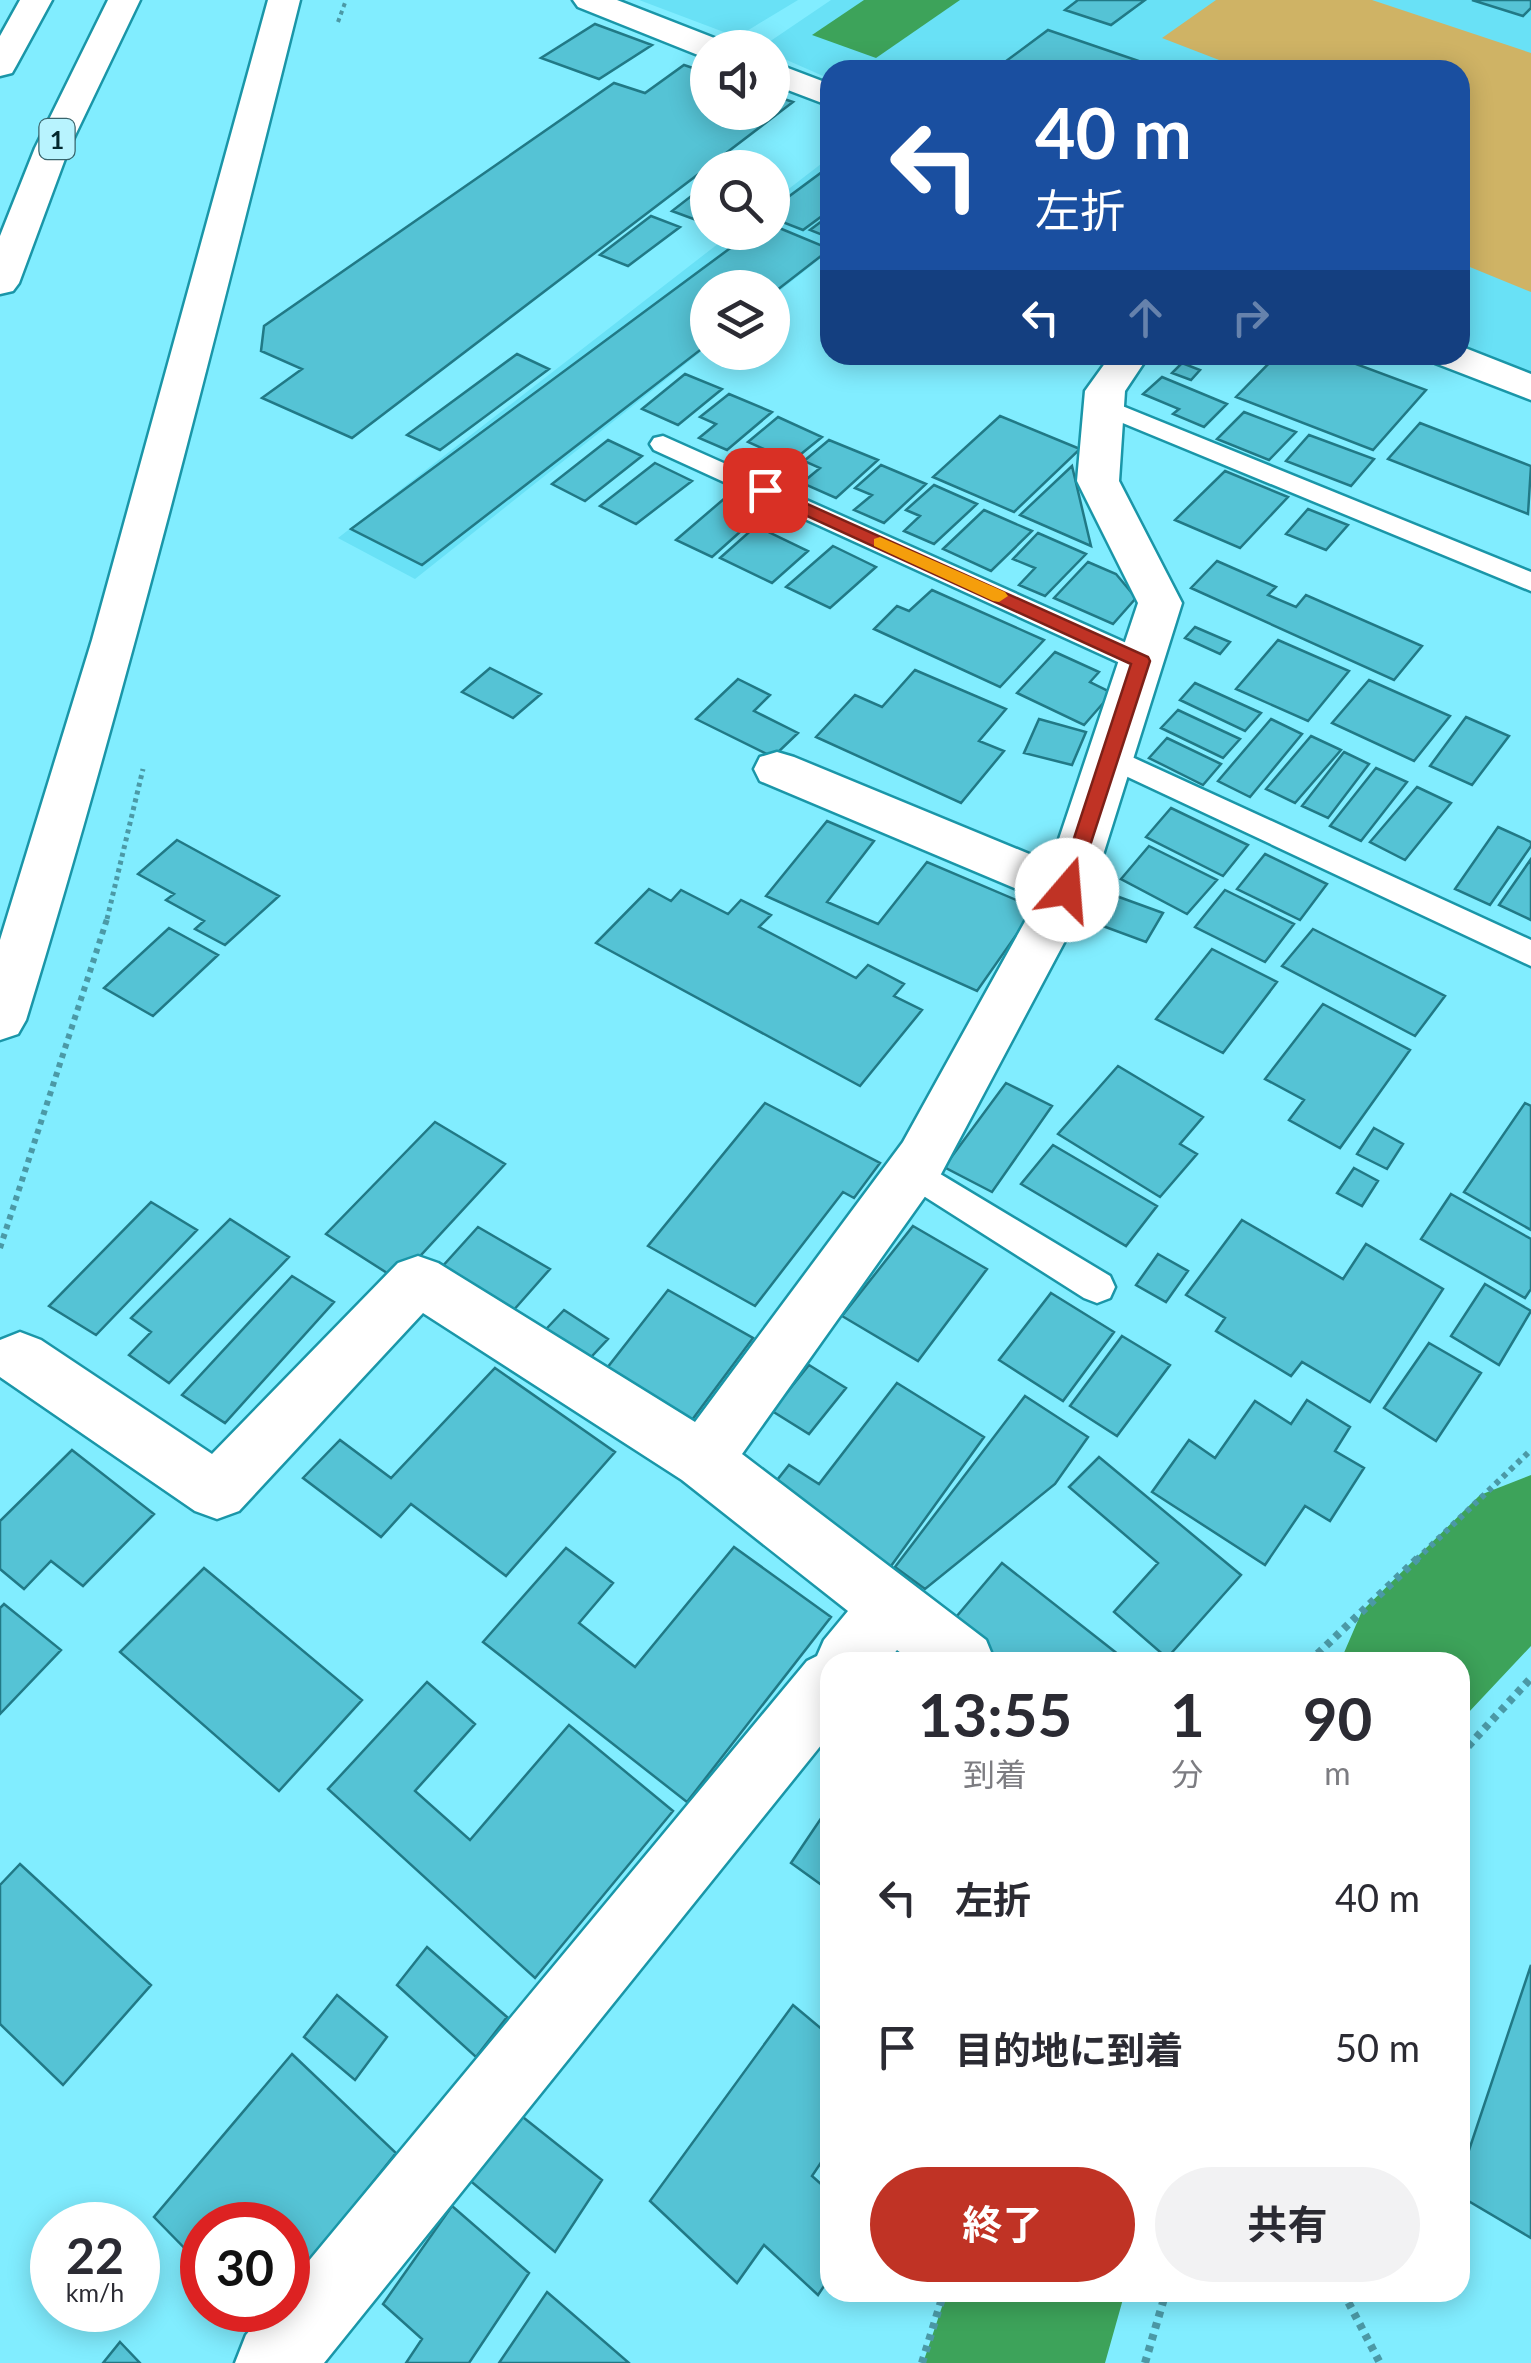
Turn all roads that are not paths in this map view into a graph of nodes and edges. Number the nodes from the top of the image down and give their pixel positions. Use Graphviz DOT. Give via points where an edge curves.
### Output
graph roads {
  1 [pos="26,0"];
  2 [pos="36,0"];
  3 [pos="121,0"];
  4 [pos="284,0"];
  5 [pos="590,0"];
  6 [pos="690,40"];
  7 [pos="0,45"];
  8 [pos="0,66"];
  9 [pos="790,79"];
  10 [pos="820,92"];
  11 [pos="0,252"];
  12 [pos="0,283"];
  13 [pos="1470,363"];
  14 [pos="1123,365"];
  15 [pos="1531,388"];
  16 [pos="1105,406"];
  17 [pos="662,444"];
  18 [pos="1531,582"];
  19 [pos="1141,661"];
  20 [pos="1110,757"];
  21 [pos="777,769"];
  22 [pos="1067,890"];
  23 [pos="21,895"];
  24 [pos="1531,954"];
  25 [pos="0,1020"];
  26 [pos="912,1171"];
  27 [pos="1097,1286"];
  28 [pos="20,1358"];
  29 [pos="704,1460"];
  30 [pos="894,1606"];
  31 [pos="855,1652"];
  32 [pos="950,1652"];
  33 [pos="820,1695"];
  34 [pos="274,2363"];
  1 -- 7 [label="main road"];
  2 -- 8 [label="main road"];
  3 -- 11 [label="main road"];
  3 -- 12 [label="main road, 1" via="52,148"];
  4 -- 23 [label="main road" via="160,468"];
  5 -- 6 [label="main road"];
  9 -- 10 [label="main road"];
  13 -- 15 [label="main road"];
  14 -- 16 [label="main road" via="1106,391"];
  16 -- 18 [label="lane"];
  16 -- 19 [label="main road" via="1098,481 1160,603"];
  17 -- 19 [label="lane"];
  19 -- 20 [label="main road"];
  20 -- 22 [label="main road"];
  20 -- 24 [label="lane"];
  21 -- 22 [label="main road"];
  22 -- 26 [label="main road"];
  23 -- 25 [label="main road"];
  26 -- 27 [label="lane"];
  26 -- 29 [label="main road"];
  28 -- 29 [label="main road" via="217,1490 418,1280"];
  29 -- 30 [label="main road"];
  30 -- 31 [label="main road"];
  30 -- 32 [label="main road"];
  33 -- 34 [label="main road"];
}
